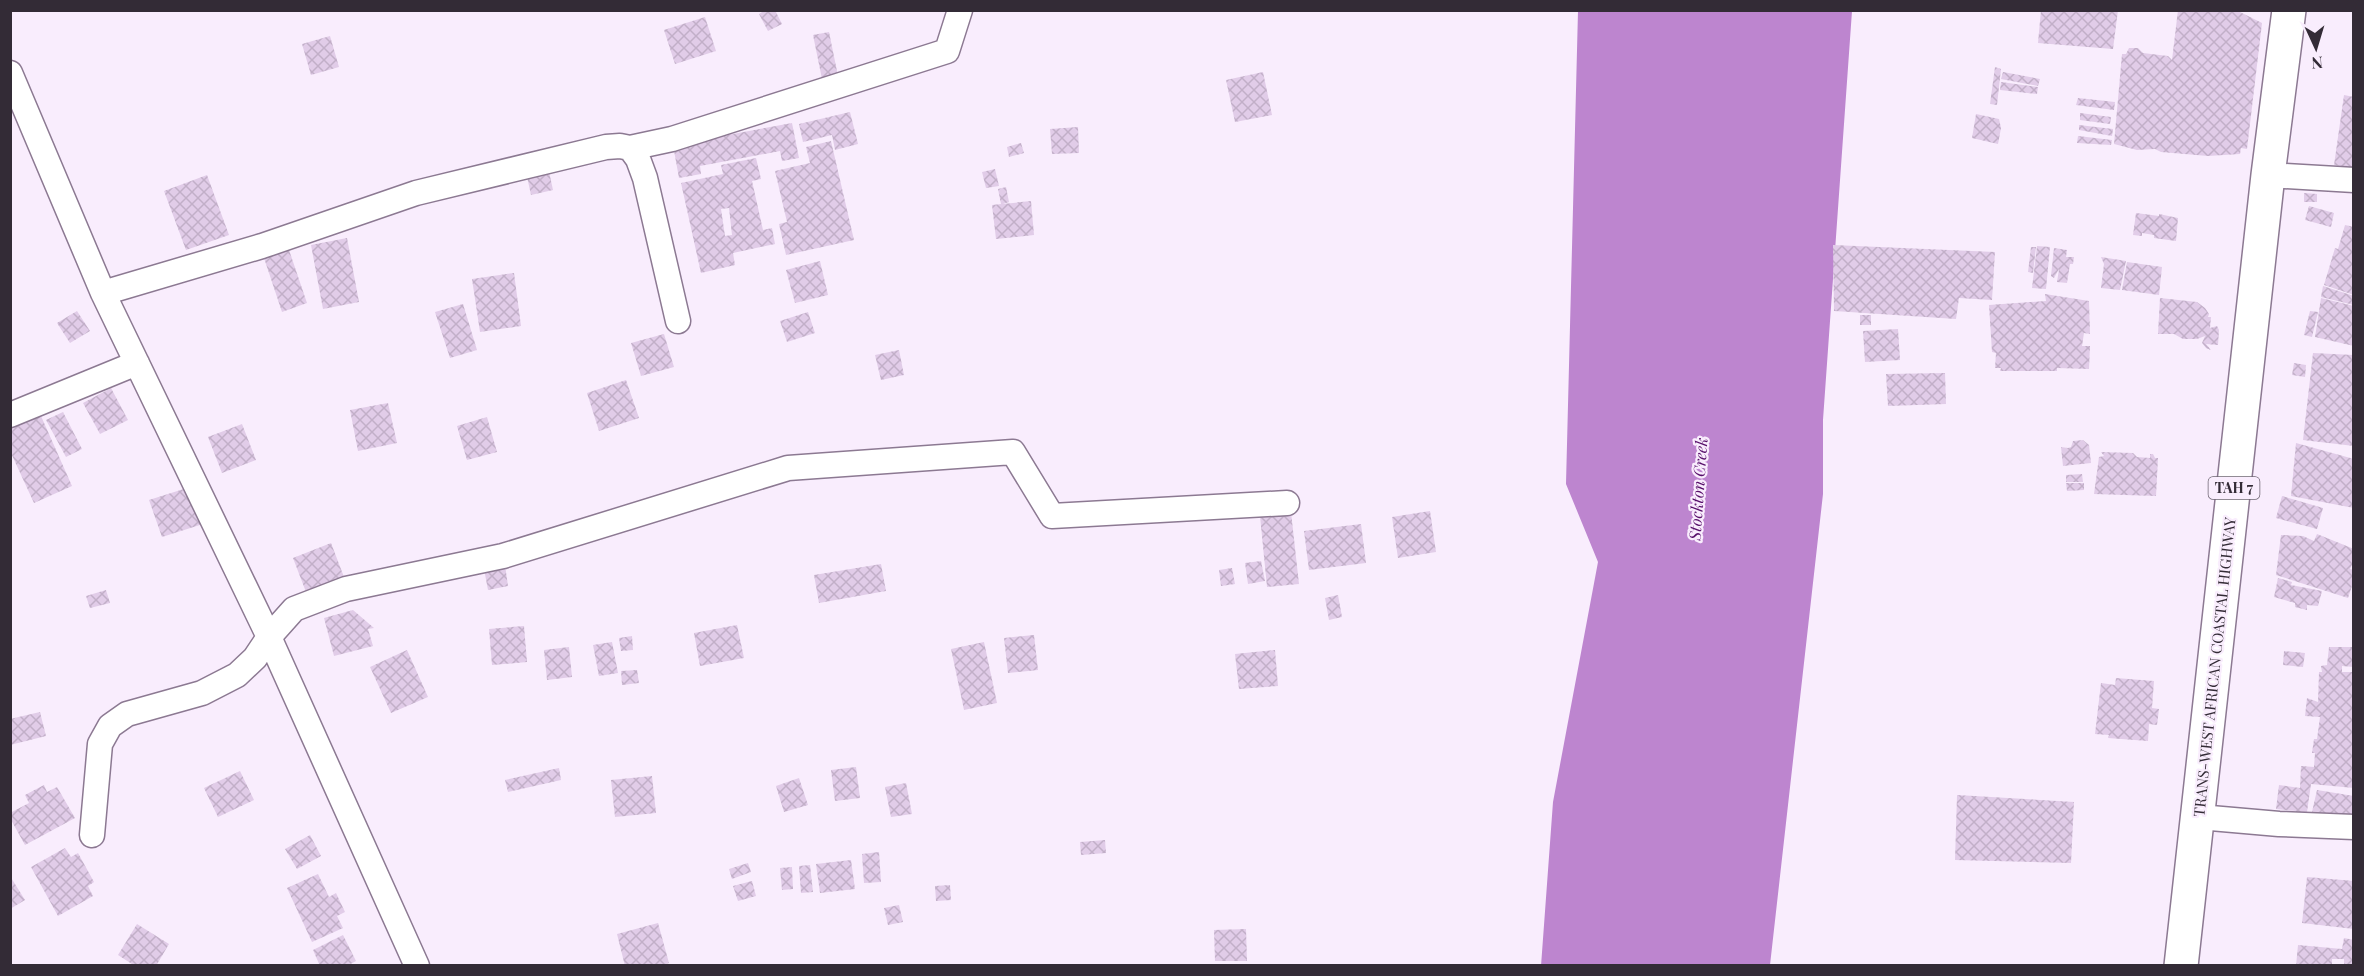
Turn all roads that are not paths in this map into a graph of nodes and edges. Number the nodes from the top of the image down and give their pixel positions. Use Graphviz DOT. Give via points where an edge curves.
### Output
graph roads {
  1 [pos="960,10"];
  2 [pos="2289,10"];
  3 [pos="10,73"];
  4 [pos="630,148"];
  5 [pos="2268,175"];
  6 [pos="2354,180"];
  7 [pos="103,294"];
  8 [pos="678,321"];
  9 [pos="137,363"];
  10 [pos="10,415"];
  11 [pos="1287,502"];
  12 [pos="269,637"];
  13 [pos="2199,817"];
  14 [pos="2354,827"];
  15 [pos="92,835"];
  16 [pos="417,966"];
  17 [pos="2181,966"];
  1 -- 4 [label="street" via="947,51 672,139"];
  2 -- 5 [label="highway, TRANS-WEST AFRICAN COASTAL HIGHWAY / TAH 7"];
  3 -- 7 [label="street"];
  4 -- 7 [label="street" via="606,147 416,193 262,246"];
  4 -- 8 [label="street" via="645,178"];
  5 -- 6 [label="street"];
  5 -- 13 [label="highway, TRANS-WEST AFRICAN COASTAL HIGHWAY / TAH 7"];
  7 -- 9 [label="street"];
  9 -- 10 [label="street"];
  9 -- 12 [label="street"];
  11 -- 12 [label="street" via="1052,516 1013,452 788,468 503,556 346,589 294,609"];
  12 -- 15 [label="street" via="237,675 202,693 127,714 110,726 100,744"];
  12 -- 16 [label="street"];
  13 -- 14 [label="street"];
  13 -- 17 [label="highway, TRANS-WEST AFRICAN COASTAL HIGHWAY / TAH 7"];
}
